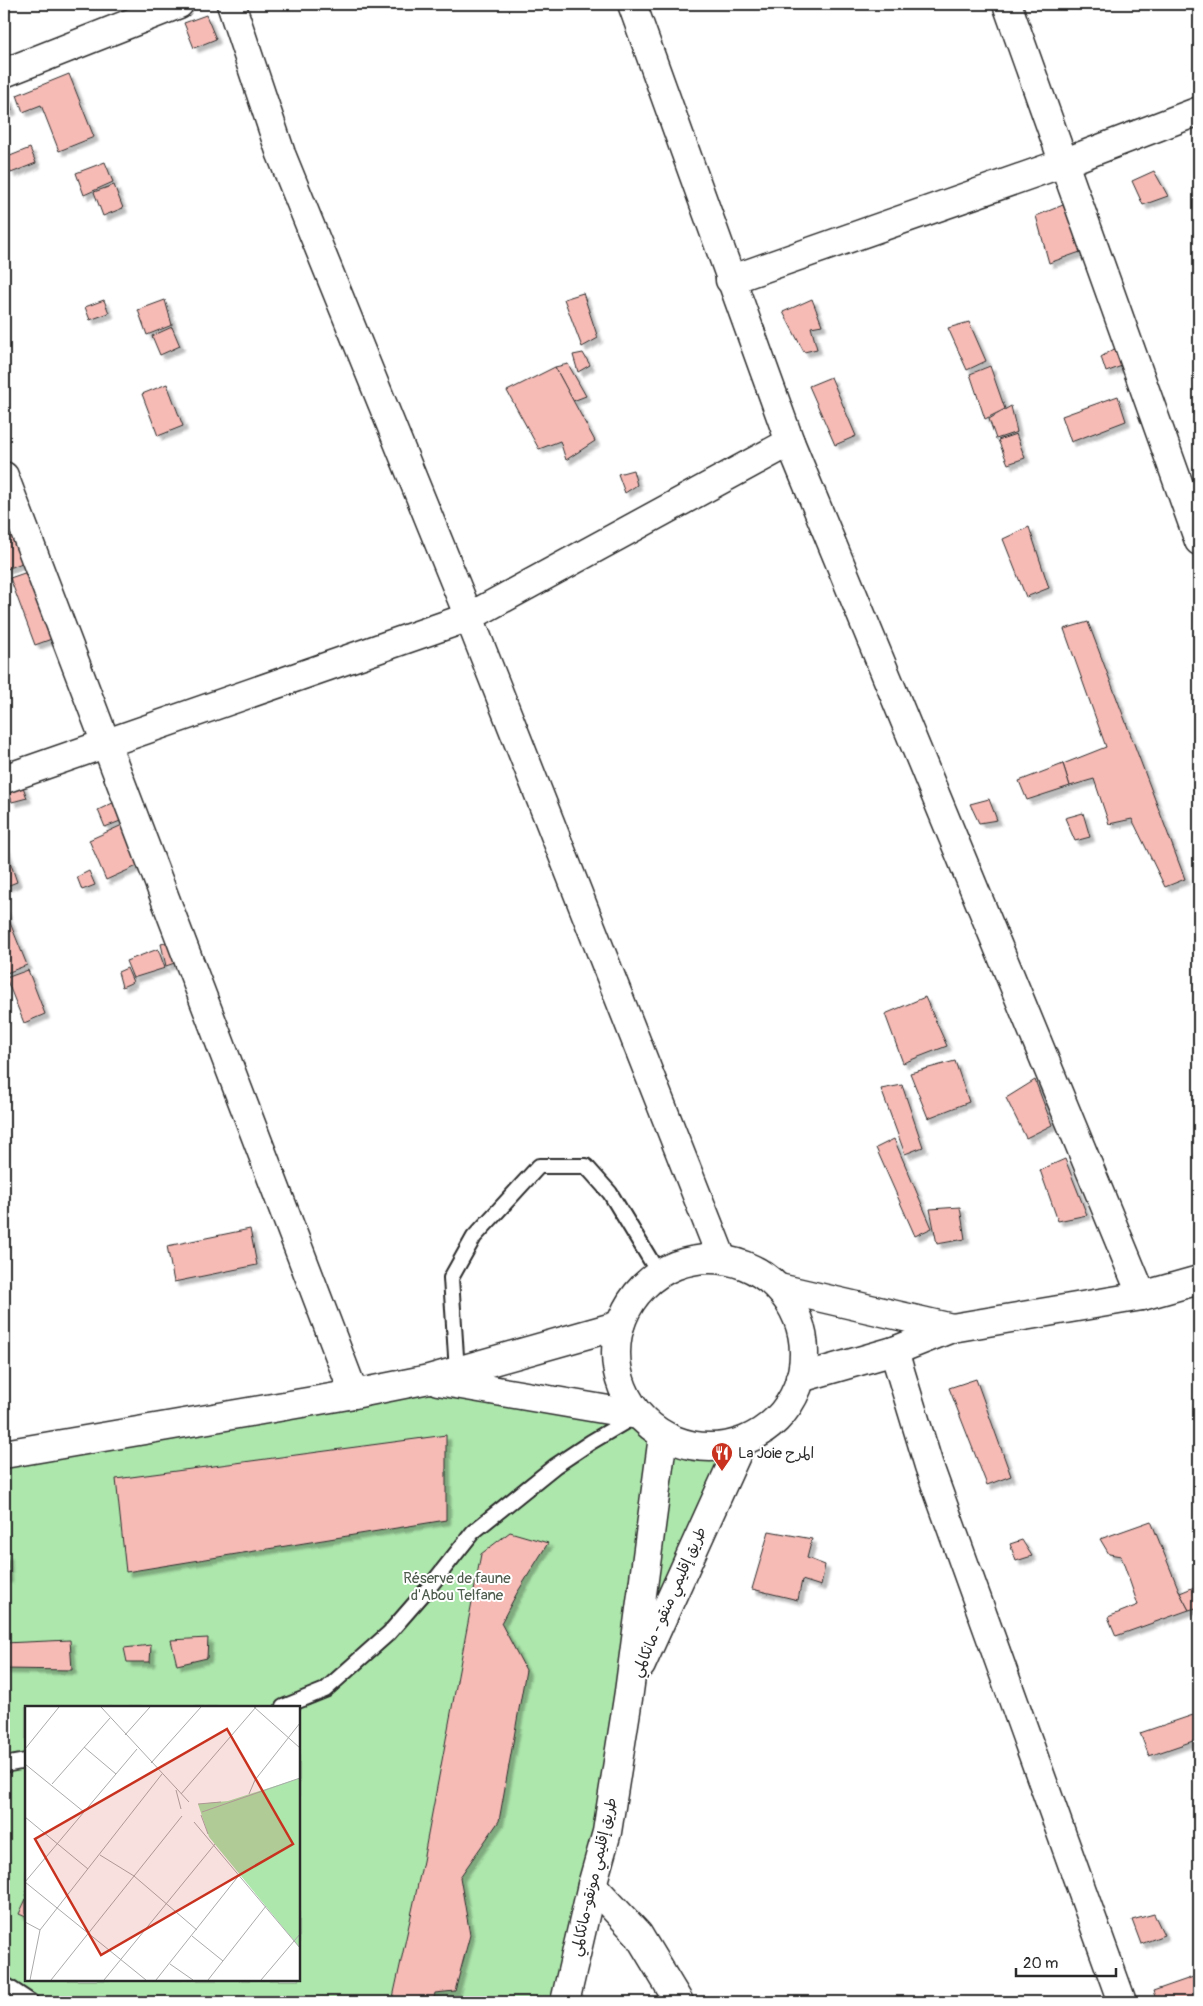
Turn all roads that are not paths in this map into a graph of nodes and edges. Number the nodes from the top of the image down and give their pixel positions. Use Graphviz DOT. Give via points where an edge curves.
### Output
graph roads {
  1 [pos="179,4"];
  2 [pos="230,4"];
  3 [pos="632,4"];
  4 [pos="1008,4"];
  5 [pos="4,73"];
  6 [pos="1199,111"];
  7 [pos="1063,163"];
  8 [pos="730,280"];
  9 [pos="790,442"];
  10 [pos="4,476"];
  11 [pos="1194,510"];
  12 [pos="1199,541"];
  13 [pos="469,618"];
  14 [pos="107,745"];
  15 [pos="4,779"];
  16 [pos="722,1259"];
  17 [pos="659,1274"];
  18 [pos="1199,1280"];
  19 [pos="779,1288"];
  20 [pos="1142,1296"];
  21 [pos="620,1325"];
  22 [pos="952,1328"];
  23 [pos="894,1351"];
  24 [pos="457,1372"];
  25 [pos="800,1378"];
  26 [pos="429,1380"];
  27 [pos="354,1394"];
  28 [pos="638,1415"];
  29 [pos="663,1436"];
  30 [pos="742,1442"];
  31 [pos="4,1454"];
  32 [pos="629,1692"];
  33 [pos="285,1706"];
  34 [pos="25,1761"];
  35 [pos="4,1765"];
  36 [pos="592,1885"];
  37 [pos="4,1984"];
  38 [pos="32,2002"];
  39 [pos="565,2002"];
  40 [pos="679,2002"];
  41 [pos="1122,2002"];
  1 -- 5 [label="main road"];
  2 -- 13 [label="main road" via="281,154"];
  3 -- 8 [label="main road"];
  4 -- 7 [label="main road"];
  6 -- 7 [label="main road"];
  7 -- 8 [label="main road"];
  7 -- 11 [label="main road"];
  8 -- 9 [label="main road"];
  9 -- 13 [label="main road"];
  9 -- 20 [label="main road"];
  10 -- 14 [label="main road"];
  11 -- 12 [label="main road"];
  13 -- 14 [label="main road"];
  13 -- 16 [label="main road"];
  14 -- 15 [label="main road"];
  14 -- 27 [label="main road"];
  16 -- 17 [label="main road" via="690,1261"];
  16 -- 19 [label="main road" via="753,1269"];
  17 -- 21 [label="main road" via="635,1296"];
  17 -- 24 [label="lane" via="610,1193 586,1166 539,1166 474,1237 451,1278"];
  18 -- 20 [label="main road"];
  19 -- 22 [label="main road"];
  19 -- 25 [label="main road" via="796,1315 804,1346"];
  20 -- 22 [label="main road"];
  21 -- 24 [label="main road"];
  21 -- 28 [label="main road" via="616,1356 626,1394"];
  22 -- 23 [label="main road"];
  23 -- 25 [label="main road"];
  23 -- 41 [label="main road" via="929,1466"];
  24 -- 26 [label="main road"];
  25 -- 30 [label="main road" via="788,1406 768,1428"];
  26 -- 27 [label="main road"];
  26 -- 28 [label="main road"];
  27 -- 31 [label="main road"];
  28 -- 29 [label="main road"];
  28 -- 33 [label="lane" via="555,1466 480,1526 389,1633 325,1690"];
  29 -- 30 [label="main road" via="688,1445 716,1448"];
  29 -- 32 [label="main road, طريق إقليمي منقو - مانكالمي"];
  30 -- 32 [label="main road, طريق إقليمي منقو - مانكالمي"];
  32 -- 36 [label="main road, طريق إقليمي مونقو-مانكالمي" via="607,1832"];
  34 -- 35 [label="lane"];
  36 -- 39 [label="main road, طريق إقليمي مونقو-مانكالمي"];
  36 -- 40 [label="main road" via="638,1934"];
  37 -- 38 [label="lane"];
}
